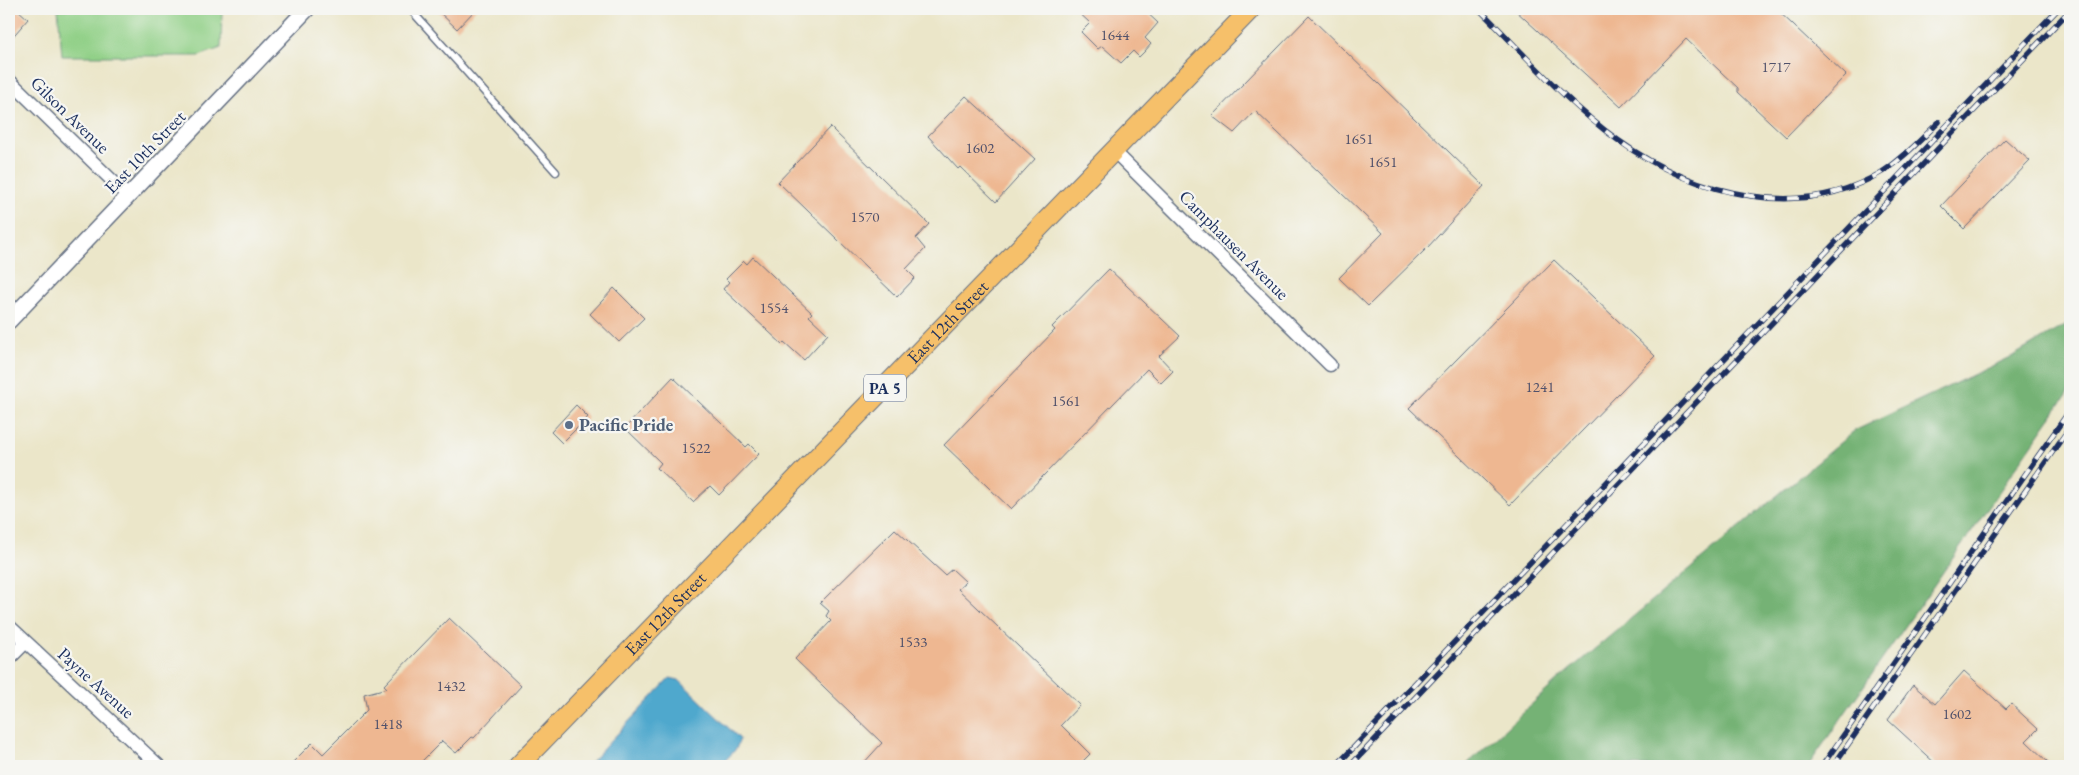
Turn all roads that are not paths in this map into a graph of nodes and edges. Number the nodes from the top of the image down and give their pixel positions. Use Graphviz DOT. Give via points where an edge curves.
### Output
graph roads {
  1 [pos="307,9"];
  2 [pos="410,9"];
  3 [pos="1251,9"];
  4 [pos="9,80"];
  5 [pos="1114,151"];
  6 [pos="556,172"];
  7 [pos="128,196"];
  8 [pos="9,322"];
  9 [pos="1330,365"];
  10 [pos="9,626"];
  11 [pos="26,642"];
  12 [pos="9,659"];
  13 [pos="159,766"];
  14 [pos="518,766"];
  1 -- 7 [label="street, East 10th Street"];
  2 -- 6 [label="lane"];
  3 -- 5 [label="main road, East 12th Street / PA 5"];
  4 -- 7 [label="street, Gilson Avenue"];
  5 -- 9 [label="street, Camphausen Avenue"];
  5 -- 14 [label="main road, East 12th Street / PA 5"];
  7 -- 8 [label="street, East 10th Street"];
  10 -- 11 [label="street, Payne Avenue"];
  11 -- 12 [label="street"];
  11 -- 13 [label="street, Payne Avenue"];
}
